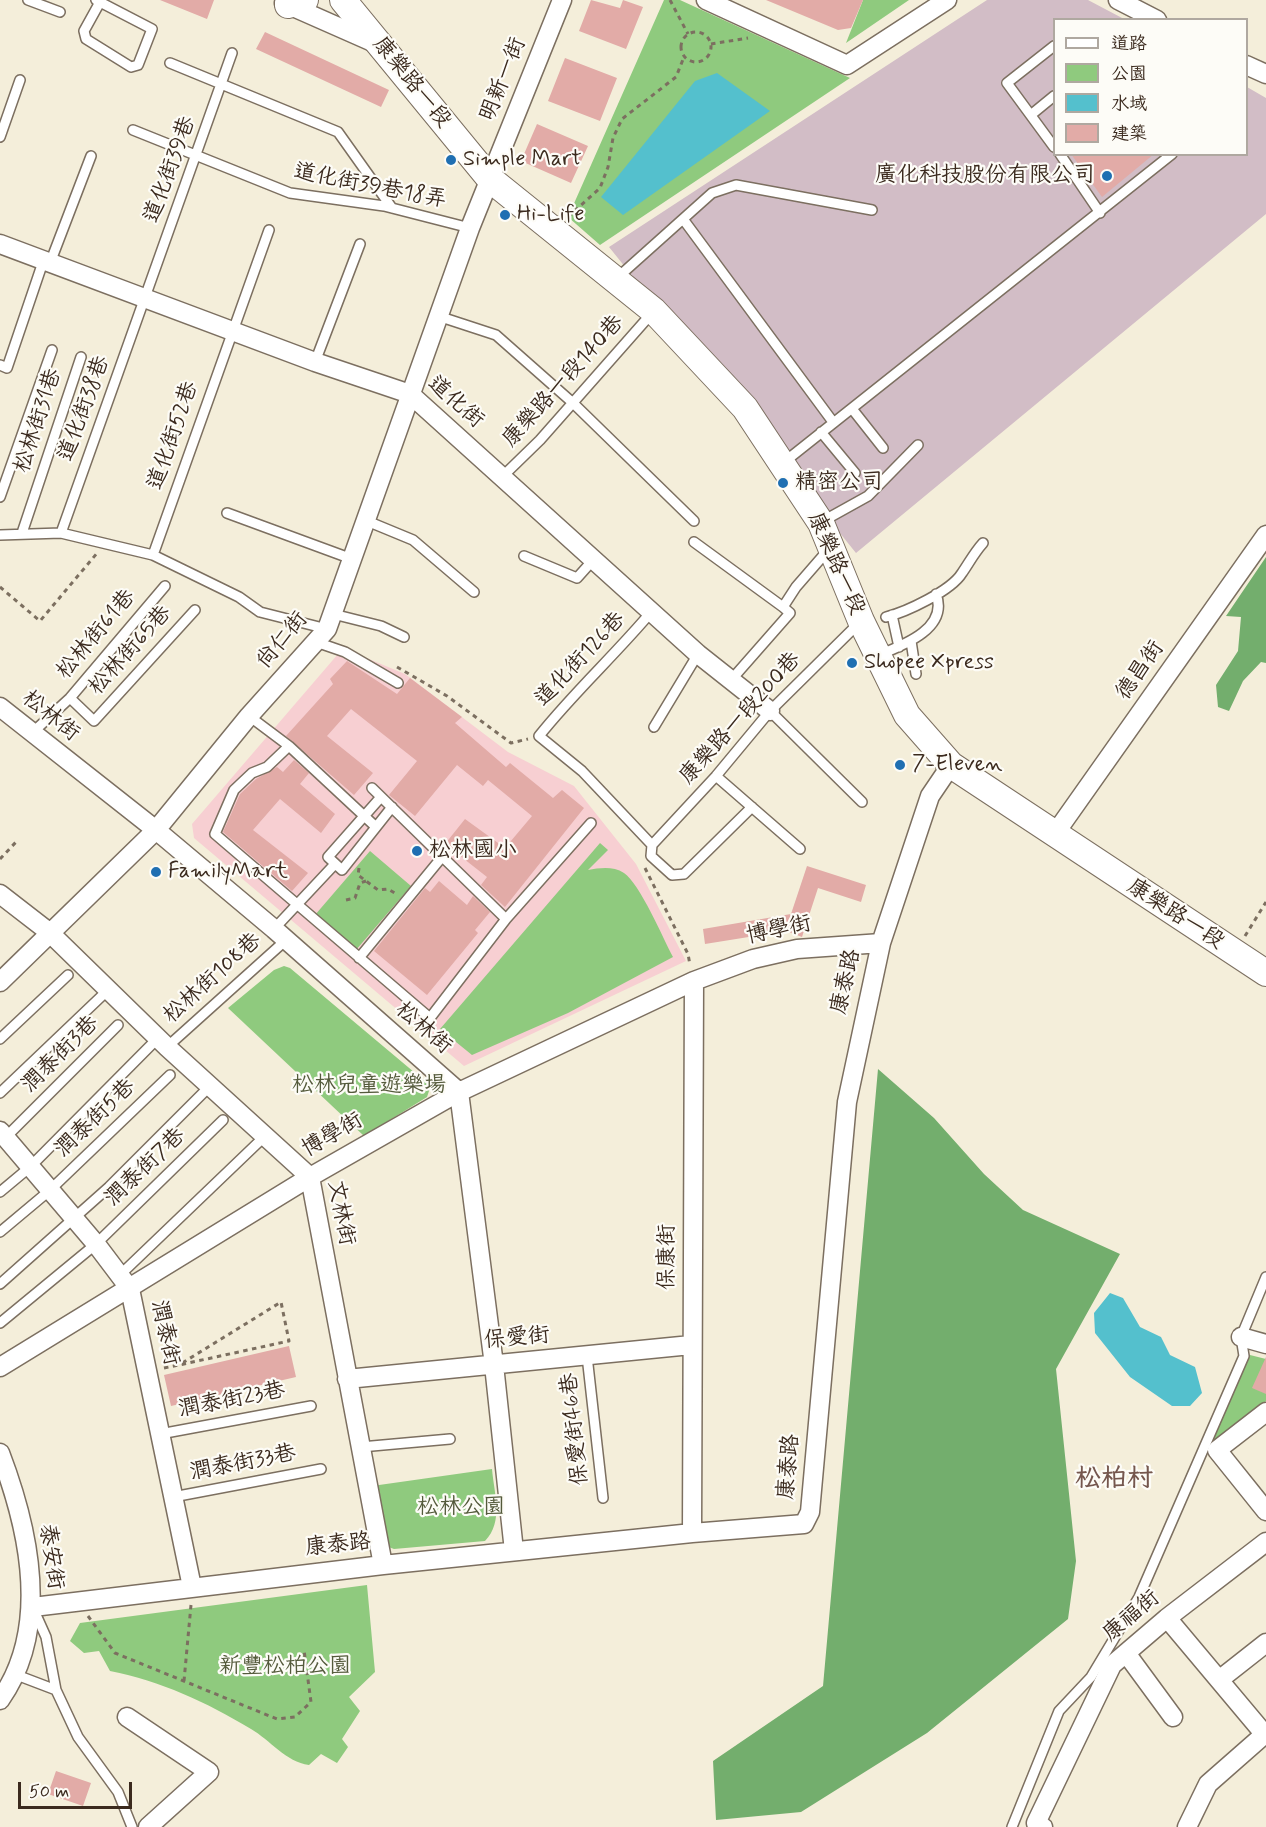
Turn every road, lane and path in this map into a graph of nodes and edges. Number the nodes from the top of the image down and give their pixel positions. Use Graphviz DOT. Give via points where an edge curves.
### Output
graph roads {
  1 [pos="28,0"];
  2 [pos="343,0"];
  3 [pos="562,0"];
  4 [pos="670,0"];
  5 [pos="706,0"];
  6 [pos="947,0"];
  7 [pos="1118,0"];
  8 [pos="98,1"];
  9 [pos="290,2"];
  10 [pos="60,12"];
  11 [pos="1152,18"];
  12 [pos="688,34"];
  13 [pos="758,36"];
  14 [pos="711,44"];
  15 [pos="381,46"];
  16 [pos="1053,47"];
  17 [pos="232,53"];
  18 [pos="684,57"];
  19 [pos="170,63"];
  20 [pos="1248,65"];
  21 [pos="1266,74"];
  22 [pos="20,80"];
  23 [pos="222,86"];
  24 [pos="1053,97"];
  25 [pos="1032,114"];
  26 [pos="133,130"];
  27 [pos="0,138"];
  28 [pos="1053,146"];
  29 [pos="196,154"];
  30 [pos="91,156"];
  31 [pos="1061,156"];
  32 [pos="1170,156"];
  33 [pos="489,179"];
  34 [pos="393,208"];
  35 [pos="872,210"];
  36 [pos="1101,213"];
  37 [pos="568,217"];
  38 [pos="683,219"];
  39 [pos="470,228"];
  40 [pos="269,230"];
  41 [pos="0,244"];
  42 [pos="360,244"];
  43 [pos="47,261"];
  44 [pos="615,280"];
  45 [pos="146,299"];
  46 [pos="654,311"];
  47 [pos="441,317"];
  48 [pos="232,330"];
  49 [pos="52,350"];
  50 [pos="81,357"];
  51 [pos="315,362"];
  52 [pos="0,365"];
  53 [pos="410,394"];
  54 [pos="573,404"];
  55 [pos="854,410"];
  56 [pos="833,422"];
  57 [pos="821,432"];
  58 [pos="918,445"];
  59 [pos="883,448"];
  60 [pos="783,464"];
  61 [pos="855,473"];
  62 [pos="502,477"];
  63 [pos="0,497"];
  64 [pos="227,513"];
  65 [pos="367,521"];
  66 [pos="694,521"];
  67 [pos="821,523"];
  68 [pos="22,532"];
  69 [pos="62,533"];
  70 [pos="0,535"];
  71 [pos="1266,535"];
  72 [pos="694,542"];
  73 [pos="983,543"];
  74 [pos="105,544"];
  75 [pos="832,545"];
  76 [pos="153,555"];
  77 [pos="524,556"];
  78 [pos="352,559"];
  79 [pos="594,559"];
  80 [pos="165,586"];
  81 [pos="0,587"];
  82 [pos="474,592"];
  83 [pos="936,594"];
  84 [pos="783,608"];
  85 [pos="195,610"];
  86 [pos="652,611"];
  87 [pos="861,621"];
  88 [pos="325,628"];
  89 [pos="404,637"];
  90 [pos="911,640"];
  91 [pos="888,651"];
  92 [pos="698,654"];
  93 [pos="395,666"];
  94 [pos="916,674"];
  95 [pos="732,679"];
  96 [pos="398,683"];
  97 [pos="70,698"];
  98 [pos="0,707"];
  99 [pos="770,711"];
  100 [pos="249,716"];
  101 [pos="654,727"];
  102 [pos="31,734"];
  103 [pos="539,736"];
  104 [pos="289,746"];
  105 [pos="951,765"];
  106 [pos="716,776"];
  107 [pos="372,788"];
  108 [pos="381,797"];
  109 [pos="862,802"];
  110 [pos="392,807"];
  111 [pos="752,807"];
  112 [pos="363,815"];
  113 [pos="591,824"];
  114 [pos="376,827"];
  115 [pos="156,830"];
  116 [pos="1054,835"];
  117 [pos="16,842"];
  118 [pos="652,845"];
  119 [pos="800,849"];
  120 [pos="442,857"];
  121 [pos="351,858"];
  122 [pos="0,860"];
  123 [pos="335,864"];
  124 [pos="366,881"];
  125 [pos="0,894"];
  126 [pos="346,900"];
  127 [pos="407,900"];
  128 [pos="1266,902"];
  129 [pos="296,904"];
  130 [pos="506,919"];
  131 [pos="50,932"];
  132 [pos="280,934"];
  133 [pos="881,943"];
  134 [pos="1234,953"];
  135 [pos="359,958"];
  136 [pos="1266,973"];
  137 [pos="68,975"];
  138 [pos="694,981"];
  139 [pos="0,982"];
  140 [pos="108,990"];
  141 [pos="118,1025"];
  142 [pos="0,1039"];
  143 [pos="163,1042"];
  144 [pos="170,1075"];
  145 [pos="210,1086"];
  146 [pos="459,1092"];
  147 [pos="0,1093"];
  148 [pos="224,1120"];
  149 [pos="266,1136"];
  150 [pos="2,1137"];
  151 [pos="30,1167"];
  152 [pos="310,1177"];
  153 [pos="50,1191"];
  154 [pos="0,1192"];
  155 [pos="73,1219"];
  156 [pos="0,1232"];
  157 [pos="96,1244"];
  158 [pos="1266,1277"];
  159 [pos="125,1282"];
  160 [pos="0,1284"];
  161 [pos="0,1323"];
  162 [pos="1241,1337"];
  163 [pos="1266,1344"];
  164 [pos="691,1345"];
  165 [pos="587,1356"];
  166 [pos="179,1365"];
  167 [pos="494,1365"];
  168 [pos="0,1367"];
  169 [pos="147,1372"];
  170 [pos="347,1379"];
  171 [pos="312,1406"];
  172 [pos="1266,1412"];
  173 [pos="160,1434"];
  174 [pos="450,1439"];
  175 [pos="361,1447"];
  176 [pos="0,1453"];
  177 [pos="321,1469"];
  178 [pos="173,1497"];
  179 [pos="603,1498"];
  180 [pos="1266,1511"];
  181 [pos="692,1533"];
  182 [pos="1266,1542"];
  183 [pos="514,1551"];
  184 [pos="383,1565"];
  185 [pos="192,1587"];
  186 [pos="33,1606"];
  187 [pos="87,1615"];
  188 [pos="1167,1618"];
  189 [pos="1266,1643"];
  190 [pos="304,1650"];
  191 [pos="1126,1653"];
  192 [pos="142,1657"];
  193 [pos="140,1663"];
  194 [pos="14,1674"];
  195 [pos="1219,1680"];
  196 [pos="184,1681"];
  197 [pos="56,1690"];
  198 [pos="2,1694"];
  199 [pos="128,1717"];
  200 [pos="1173,1717"];
  201 [pos="1265,1735"];
  202 [pos="1039,1825"];
  203 [pos="132,1827"];
  204 [pos="148,1827"];
  205 [pos="1012,1827"];
  206 [pos="1187,1827"];
  1 -- 10 [label="lane"];
  2 -- 15 [label="street, 康樂路一段"];
  3 -- 33 [label="street, 明新一街"];
  4 -- 12 [label="path"];
  5 -- 6 [label="street" via="847,65"];
  7 -- 11 [label="street"];
  8 -- 8 [label="lane" via="84,31 86,39 131,67 138,65 152,29"];
  9 -- 15 [label="street"];
  12 -- 14 [label="path" via="702,33"];
  12 -- 18 [label="path" via="681,47"];
  13 -- 14 [label="path"];
  14 -- 18 [label="path" via="710,54 703,61 693,62"];
  15 -- 33 [label="street, 康樂路一段"];
  16 -- 25 [label="lane" via="1007,83"];
  17 -- 23 [label="lane, 道化街39巷"];
  18 -- 37 [label="path" via="676,77 622,119 600,188"];
  19 -- 23 [label="lane"];
  20 -- 21 [label="street"];
  22 -- 27 [label="lane"];
  23 -- 29 [label="lane, 道化街39巷"];
  23 -- 34 [label="lane" via="338,132"];
  24 -- 25 [label="lane"];
  25 -- 28 [label="lane"];
  26 -- 29 [label="lane, 道化街39巷18弄"];
  29 -- 34 [label="lane, 道化街39巷18弄" via="290,193"];
  29 -- 45 [label="lane, 道化街39巷"];
  30 -- 43 [label="lane"];
  31 -- 36 [label="lane"];
  32 -- 36 [label="lane"];
  33 -- 39 [label="street, 尚仁街"];
  33 -- 44 [label="street, 康樂路一段"];
  34 -- 39 [label="lane, 道化街39巷18弄"];
  35 -- 38 [label="lane" via="736,185 712,193"];
  36 -- 55 [label="lane"];
  38 -- 44 [label="lane"];
  38 -- 56 [label="lane"];
  39 -- 47 [label="street, 尚仁街"];
  40 -- 48 [label="lane, 道化街52巷"];
  41 -- 43 [label="street, 道化街"];
  42 -- 51 [label="lane"];
  43 -- 45 [label="street, 道化街"];
  43 -- 52 [label="lane" via="7,368"];
  44 -- 46 [label="street, 康樂路一段"];
  45 -- 48 [label="street, 道化街"];
  45 -- 69 [label="lane, 道化街38巷"];
  46 -- 54 [label="lane, 康樂路一段140巷"];
  46 -- 60 [label="street, 康樂路一段" via="745,408"];
  47 -- 53 [label="street, 尚仁街"];
  47 -- 54 [label="lane" via="496,335"];
  48 -- 51 [label="street, 道化街"];
  48 -- 76 [label="lane, 道化街52巷"];
  49 -- 63 [label="lane"];
  50 -- 68 [label="lane, 松林街31巷"];
  51 -- 53 [label="street, 道化街"];
  53 -- 62 [label="street, 道化街"];
  53 -- 65 [label="street, 尚仁街"];
  54 -- 62 [label="lane, 康樂路一段140巷"];
  54 -- 66 [label="lane"];
  55 -- 56 [label="lane"];
  55 -- 59 [label="lane"];
  56 -- 57 [label="lane"];
  57 -- 60 [label="lane"];
  57 -- 61 [label="lane"];
  58 -- 67 [label="lane" via="868,496"];
  60 -- 67 [label="street, 康樂路一段"];
  62 -- 79 [label="street, 道化街"];
  64 -- 78 [label="lane"];
  65 -- 78 [label="street, 尚仁街"];
  65 -- 82 [label="lane" via="414,540"];
  67 -- 75 [label="street, 康樂路一段"];
  68 -- 69 [label="lane"];
  68 -- 70 [label="lane"];
  69 -- 74 [label="lane"];
  71 -- 116 [label="street, 德昌街"];
  72 -- 84 [label="lane"];
  73 -- 83 [label="lane" via="970,556 963,573"];
  74 -- 76 [label="lane"];
  74 -- 81 [label="path" via="40,621"];
  75 -- 84 [label="lane"];
  75 -- 87 [label="street, 康樂路一段"];
  76 -- 88 [label="lane" via="239,597 260,612"];
  77 -- 79 [label="lane" via="577,578"];
  78 -- 88 [label="street, 尚仁街"];
  79 -- 86 [label="street, 道化街"];
  80 -- 97 [label="lane, 松林街61巷"];
  83 -- 90 [label="lane" via="939,613"];
  83 -- 91 [label="lane" via="889,616"];
  84 -- 95 [label="lane" via="790,613"];
  85 -- 97 [label="lane, 松林街65巷" via="94,721"];
  86 -- 92 [label="street, 道化街"];
  86 -- 103 [label="lane, 道化街126巷" via="622,647 569,698"];
  87 -- 91 [label="street, 康樂路一段"];
  87 -- 99 [label="lane, 康樂路一段200巷"];
  88 -- 89 [label="lane" via="381,626"];
  88 -- 96 [label="lane" via="345,652"];
  88 -- 100 [label="street, 尚仁街"];
  90 -- 91 [label="lane"];
  90 -- 94 [label="lane"];
  91 -- 105 [label="street, 康樂路一段" via="908,715"];
  92 -- 95 [label="street, 道化街"];
  92 -- 101 [label="lane"];
  93 -- 103 [label="path" via="456,702 511,743"];
  95 -- 99 [label="street, 道化街"];
  97 -- 102 [label="lane, 松林街61巷"];
  98 -- 102 [label="street, 松林街"];
  99 -- 106 [label="lane, 康樂路一段200巷"];
  99 -- 109 [label="lane"];
  100 -- 104 [label="lane"];
  100 -- 115 [label="street, 尚仁街"];
  102 -- 115 [label="street, 松林街"];
  103 -- 118 [label="lane" via="582,771"];
  104 -- 112 [label="lane"];
  104 -- 129 [label="lane" via="267,767 241,782 228,801 215,834"];
  105 -- 116 [label="street, 康樂路一段"];
  105 -- 133 [label="street, 康泰路" via="930,796"];
  106 -- 111 [label="lane"];
  106 -- 118 [label="lane, 康樂路一段200巷"];
  107 -- 108 [label="lane"];
  108 -- 110 [label="lane"];
  108 -- 112 [label="lane"];
  110 -- 114 [label="lane"];
  110 -- 120 [label="lane"];
  111 -- 118 [label="lane" via="684,874 672,875 651,856"];
  111 -- 119 [label="lane"];
  112 -- 114 [label="lane"];
  112 -- 123 [label="lane" via="328,857"];
  113 -- 130 [label="lane"];
  114 -- 121 [label="lane"];
  115 -- 131 [label="street, 尚仁街"];
  115 -- 132 [label="street, 松林街"];
  116 -- 134 [label="street, 康樂路一段"];
  117 -- 122 [label="path"];
  118 -- 138 [label="path" via="641,860 688,954"];
  120 -- 127 [label="lane"];
  120 -- 130 [label="lane"];
  121 -- 123 [label="lane" via="342,870"];
  121 -- 124 [label="path" via="358,867 358,875"];
  123 -- 129 [label="lane, 松林街108巷"];
  124 -- 126 [label="path" via="360,883 355,898"];
  124 -- 127 [label="path" via="378,890 388,889"];
  125 -- 131 [label="street, 文林街"];
  127 -- 135 [label="lane"];
  128 -- 134 [label="path"];
  129 -- 132 [label="lane, 松林街108巷"];
  129 -- 135 [label="lane"];
  130 -- 135 [label="lane" via="430,1018"];
  131 -- 139 [label="street, 尚仁街"];
  131 -- 140 [label="street, 文林街"];
  132 -- 143 [label="lane, 松林街108巷"];
  132 -- 146 [label="street, 松林街"];
  133 -- 138 [label="street, 博學街" via="797,949 753,959"];
  133 -- 181 [label="street, 康泰路" via="847,1102 810,1512 804,1524"];
  134 -- 136 [label="street, 康樂路一段"];
  137 -- 142 [label="lane"];
  138 -- 146 [label="street, 博學街"];
  138 -- 164 [label="street, 保康街"];
  140 -- 143 [label="street, 文林街"];
  140 -- 147 [label="lane"];
  141 -- 150 [label="lane, 潤泰街3巷"];
  143 -- 145 [label="street, 文林街"];
  143 -- 151 [label="lane, 松林街108巷"];
  144 -- 153 [label="lane, 潤泰街5巷"];
  145 -- 149 [label="street, 文林街"];
  145 -- 155 [label="lane"];
  146 -- 152 [label="street, 博學街"];
  146 -- 167 [label="street"];
  148 -- 157 [label="lane, 潤泰街7巷"];
  149 -- 152 [label="street, 文林街"];
  149 -- 159 [label="lane"];
  150 -- 151 [label="street, 潤泰街"];
  151 -- 153 [label="street, 潤泰街"];
  151 -- 154 [label="lane, 松林街108巷"];
  152 -- 159 [label="street, 博學街"];
  152 -- 170 [label="street, 文林街"];
  153 -- 155 [label="street, 潤泰街"];
  153 -- 156 [label="lane, 潤泰街5巷"];
  155 -- 157 [label="street, 潤泰街"];
  155 -- 160 [label="lane"];
  157 -- 159 [label="street, 潤泰街"];
  157 -- 161 [label="lane, 潤泰街7巷"];
  158 -- 162 [label="lane"];
  159 -- 168 [label="street, 博學街"];
  159 -- 169 [label="street, 潤泰街"];
  162 -- 163 [label="street"];
  162 -- 205 [label="lane" via="1244,1356 1143,1587 1091,1677 1059,1711"];
  164 -- 165 [label="street, 保愛街"];
  164 -- 181 [label="street, 保康街"];
  165 -- 167 [label="street, 保愛街"];
  165 -- 179 [label="lane, 保愛街46巷"];
  166 -- 166 [label="path" via="289,1341 282,1302 241,1327"];
  166 -- 169 [label="path"];
  167 -- 170 [label="street, 保愛街"];
  167 -- 183 [label="street"];
  169 -- 173 [label="street, 潤泰街"];
  170 -- 175 [label="street, 文林街"];
  171 -- 173 [label="lane, 潤泰街23巷"];
  172 -- 180 [label="street" via="1217,1449"];
  173 -- 178 [label="street, 潤泰街"];
  174 -- 175 [label="lane"];
  175 -- 184 [label="street, 文林街"];
  176 -- 186 [label="street, 泰安街" via="14,1488"];
  177 -- 178 [label="lane, 潤泰街33巷"];
  178 -- 185 [label="street, 潤泰街"];
  181 -- 183 [label="street, 康泰路"];
  182 -- 188 [label="street, 康福街"];
  183 -- 184 [label="street, 康泰路"];
  184 -- 185 [label="street, 康泰路"];
  185 -- 186 [label="street, 康泰路"];
  185 -- 196 [label="path"];
  186 -- 194 [label="street, 泰安街"];
  186 -- 197 [label="lane" via="46,1637"];
  187 -- 193 [label="path" via="114,1653"];
  188 -- 191 [label="street, 康福街"];
  188 -- 195 [label="street"];
  189 -- 195 [label="street"];
  190 -- 196 [label="path" via="311,1702 295,1717 277,1719"];
  191 -- 200 [label="street"];
  191 -- 202 [label="street, 康福街" via="1112,1665"];
  192 -- 193 [label="path"];
  193 -- 196 [label="path"];
  194 -- 197 [label="lane"];
  194 -- 198 [label="street, 泰安街"];
  195 -- 201 [label="street"];
  197 -- 203 [label="lane" via="78,1737 118,1792"];
  199 -- 204 [label="street" via="209,1772"];
  201 -- 206 [label="street" via="1208,1784"];
}
